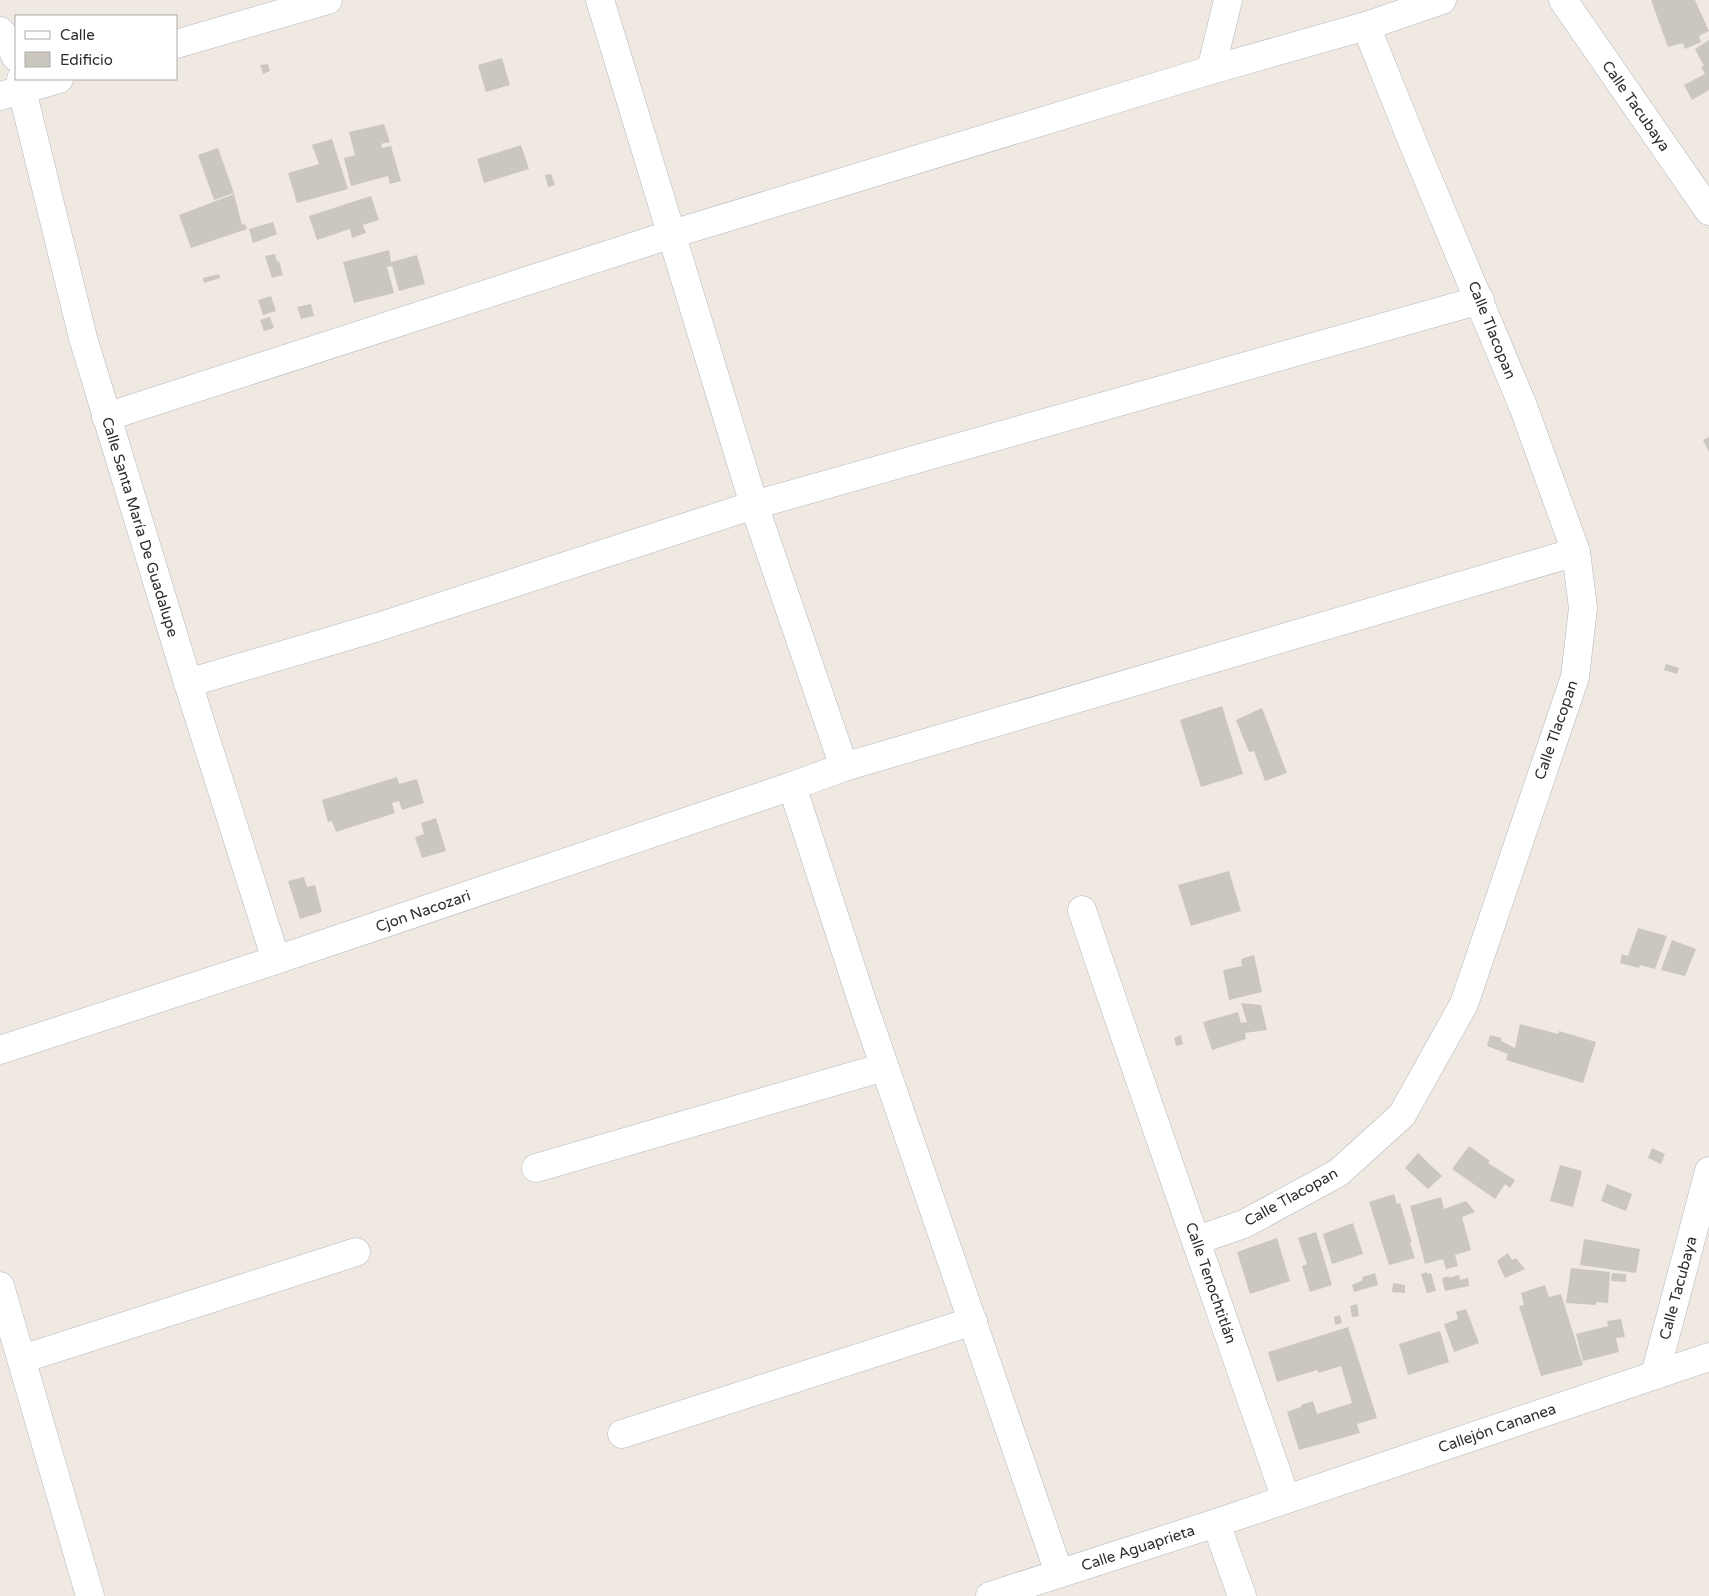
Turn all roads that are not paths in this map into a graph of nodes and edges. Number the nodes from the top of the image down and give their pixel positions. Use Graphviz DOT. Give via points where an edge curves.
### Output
graph roads {
  1 [pos="328,0"];
  2 [pos="600,0"];
  3 [pos="1228,0"];
  4 [pos="1442,0"];
  5 [pos="1564,0"];
  6 [pos="1366,26"];
  7 [pos="0,31"];
  8 [pos="178,43"];
  9 [pos="15,56"];
  10 [pos="1211,70"];
  11 [pos="54,80"];
  12 [pos="14,88"];
  13 [pos="1709,211"];
  14 [pos="672,234"];
  15 [pos="1480,300"];
  16 [pos="106,417"];
  17 [pos="754,505"];
  18 [pos="1576,552"];
  19 [pos="188,683"];
  20 [pos="844,766"];
  21 [pos="792,786"];
  22 [pos="1082,910"];
  23 [pos="276,960"];
  24 [pos="0,1050"];
  25 [pos="884,1067"];
  26 [pos="536,1168"];
  27 [pos="1709,1171"];
  28 [pos="1197,1240"];
  29 [pos="356,1252"];
  30 [pos="0,1286"];
  31 [pos="973,1321"];
  32 [pos="1709,1357"];
  33 [pos="22,1359"];
  34 [pos="1656,1375"];
  35 [pos="622,1434"];
  36 [pos="1286,1500"];
  37 [pos="1216,1523"];
  38 [pos="1059,1573"];
  39 [pos="90,1596"];
  40 [pos="990,1596"];
  41 [pos="1242,1596"];
  1 -- 8 [label="street"];
  2 -- 14 [label="street"];
  3 -- 10 [label="street"];
  4 -- 6 [label="street"];
  5 -- 13 [label="street, Calle Tacubaya"];
  6 -- 10 [label="street"];
  6 -- 15 [label="street, Calle Tlacopan"];
  7 -- 9 [label="street"];
  10 -- 14 [label="street"];
  11 -- 12 [label="street"];
  12 -- 16 [label="street, Calle Santa María De Guadalupe"];
  14 -- 16 [label="street"];
  14 -- 17 [label="street"];
  15 -- 17 [label="street"];
  15 -- 18 [label="street, Calle Tlacopan"];
  16 -- 19 [label="street, Calle Santa María De Guadalupe"];
  17 -- 19 [label="street" via="378,627"];
  17 -- 20 [label="street"];
  18 -- 20 [label="street, Cjon Nacozari"];
  18 -- 28 [label="street, Calle Tlacopan" via="1583,608 1575,677 1464,1004 1402,1115 1338,1173 1244,1224"];
  19 -- 23 [label="street, Calle Santa María De Guadalupe"];
  20 -- 21 [label="street, Cjon Nacozari"];
  21 -- 23 [label="street, Cjon Nacozari"];
  21 -- 25 [label="street"];
  22 -- 28 [label="street, Calle Tenochtitlán"];
  23 -- 24 [label="street, Cjon Nacozari"];
  25 -- 26 [label="street"];
  25 -- 31 [label="street"];
  27 -- 34 [label="street, Calle Tacubaya"];
  28 -- 36 [label="street, Calle Tenochtitlán"];
  29 -- 33 [label="street"];
  30 -- 33 [label="street"];
  31 -- 35 [label="street"];
  31 -- 38 [label="street"];
  32 -- 34 [label="street, Callejón Cananea"];
  33 -- 39 [label="street"];
  34 -- 36 [label="street, Callejón Cananea"];
  36 -- 37 [label="street, Calle Aguaprieta"];
  37 -- 38 [label="street, Calle Aguaprieta"];
  37 -- 41 [label="street"];
  38 -- 40 [label="street, Calle Aguaprieta"];
}
